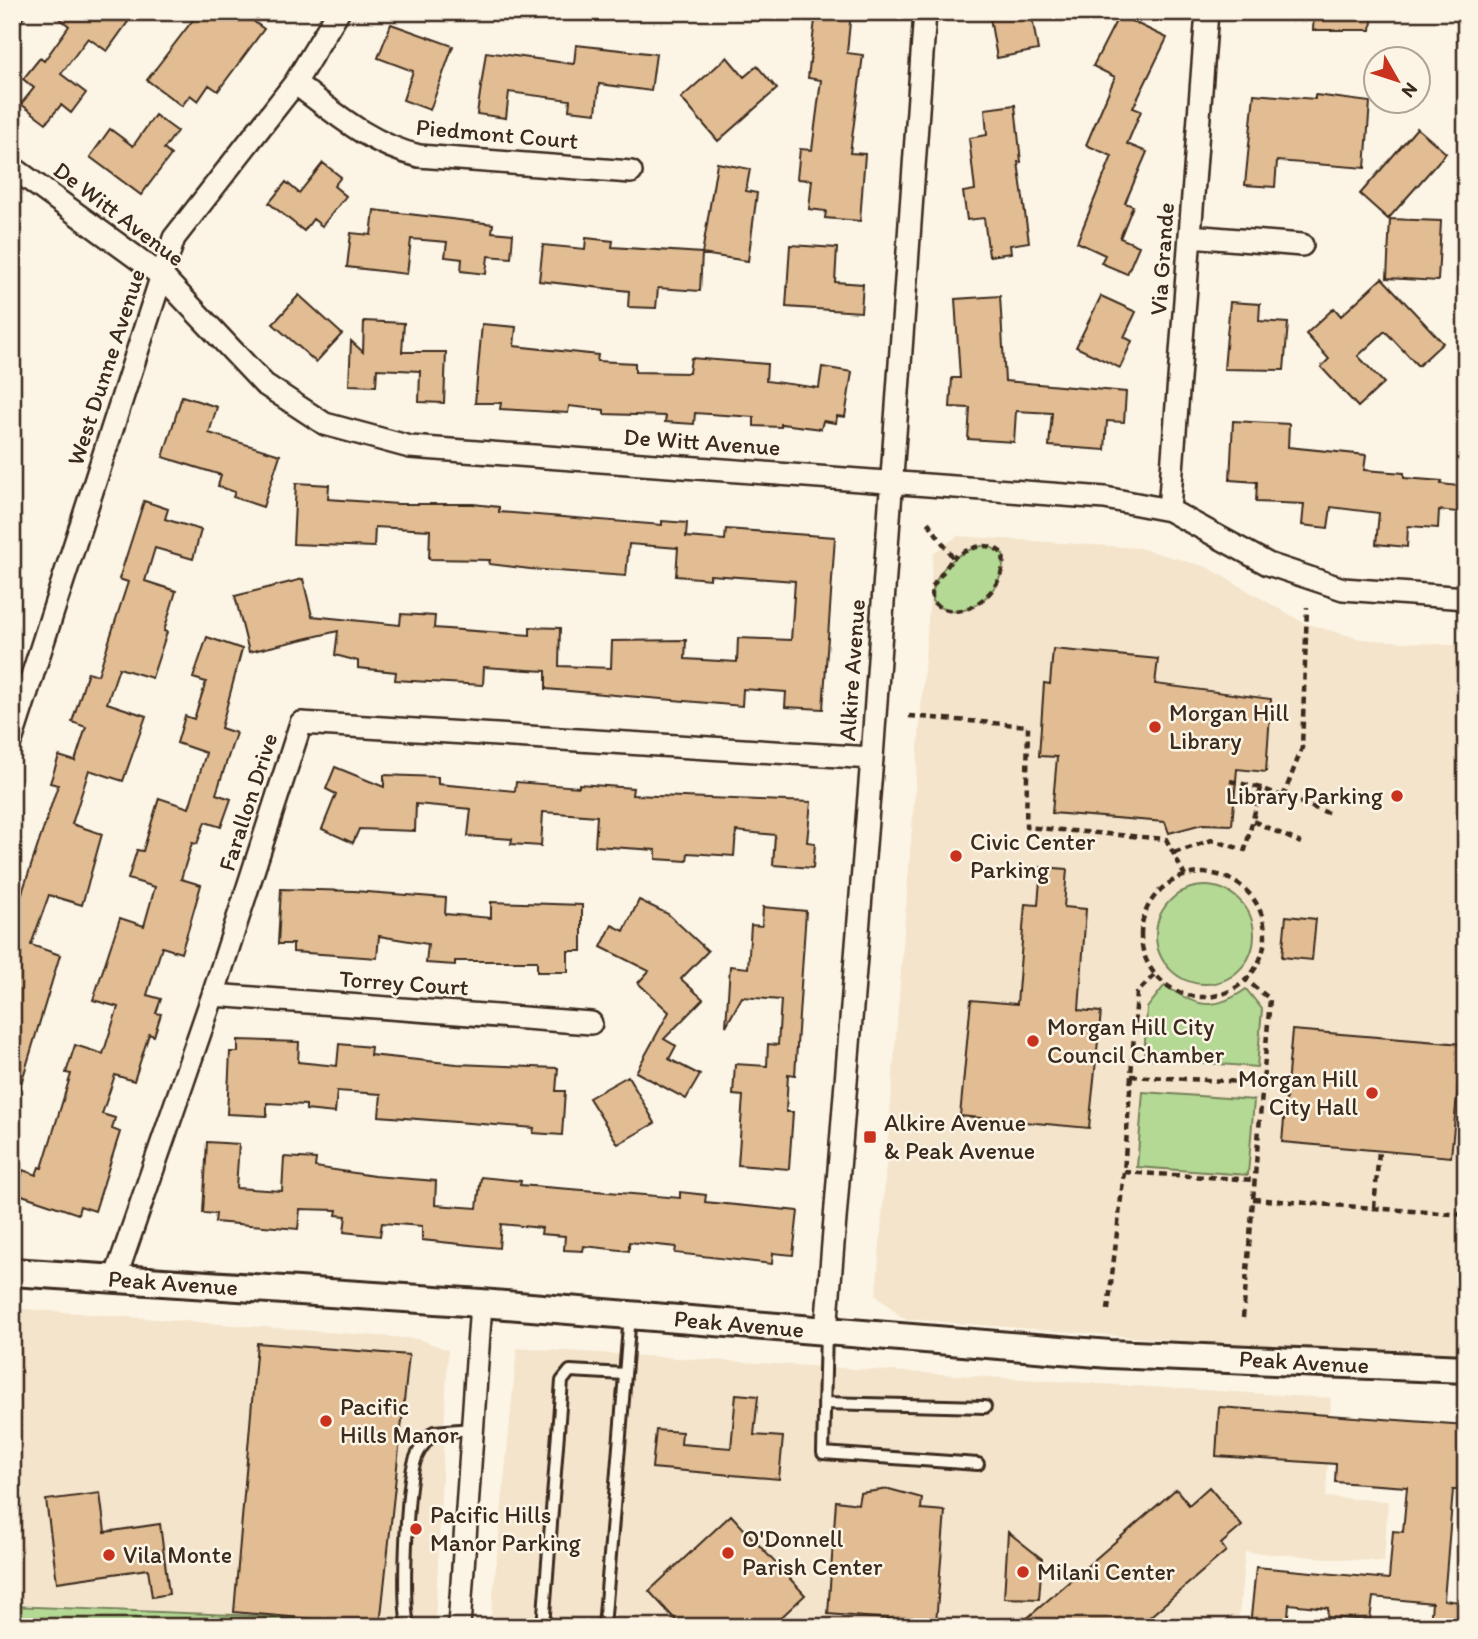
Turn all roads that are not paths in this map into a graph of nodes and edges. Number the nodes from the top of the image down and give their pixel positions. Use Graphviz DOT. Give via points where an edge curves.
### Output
graph roads {
  1 [pos="338,12"];
  2 [pos="925,12"];
  3 [pos="1207,12"];
  4 [pos="295,83"];
  5 [pos="631,172"];
  6 [pos="16,175"];
  7 [pos="1190,236"];
  8 [pos="1302,245"];
  9 [pos="163,277"];
  10 [pos="892,482"];
  11 [pos="1170,510"];
  12 [pos="1466,598"];
  13 [pos="12,738"];
  14 [pos="872,758"];
  15 [pos="213,995"];
  16 [pos="591,1023"];
  17 [pos="12,1272"];
  18 [pos="115,1279"];
  19 [pos="481,1303"];
  20 [pos="630,1315"];
  21 [pos="826,1331"];
  22 [pos="1466,1369"];
  23 [pos="625,1374"];
  24 [pos="824,1403"];
  25 [pos="985,1407"];
  26 [pos="472,1429"];
  27 [pos="978,1464"];
  28 [pos="409,1627"];
  29 [pos="458,1627"];
  30 [pos="543,1627"];
  31 [pos="604,1627"];
  1 -- 4 [label="street, West Dunne Avenue"];
  2 -- 10 [label="street, Alkire Avenue"];
  3 -- 7 [label="street, Via Grande"];
  4 -- 5 [label="street, Piedmont Court" via="367,137 392,149 419,156"];
  4 -- 9 [label="street, West Dunne Avenue" via="174,238"];
  6 -- 9 [label="street, De Witt Avenue"];
  7 -- 8 [label="street"];
  7 -- 11 [label="street, Via Grande"];
  9 -- 10 [label="street, De Witt Avenue" via="264,384 325,424 410,447"];
  9 -- 13 [label="street, West Dunne Avenue"];
  10 -- 11 [label="street, De Witt Avenue" via="1105,498"];
  10 -- 14 [label="street, Alkire Avenue"];
  11 -- 12 [label="street, De Witt Avenue" via="1268,564 1343,589"];
  14 -- 15 [label="street, Farallon Drive" via="301,723"];
  14 -- 21 [label="street, Alkire Avenue"];
  15 -- 16 [label="street, Torrey Court"];
  15 -- 18 [label="street, Farallon Drive"];
  17 -- 18 [label="street, Peak Avenue"];
  18 -- 19 [label="street, Peak Avenue"];
  19 -- 20 [label="street, Peak Avenue"];
  19 -- 26 [label="street"];
  20 -- 21 [label="street, Peak Avenue"];
  20 -- 23 [label="lane"];
  21 -- 22 [label="street, Peak Avenue" via="1110,1354"];
  21 -- 24 [label="lane"];
  23 -- 30 [label="lane" via="570,1371 562,1381"];
  23 -- 31 [label="lane"];
  24 -- 25 [label="lane"];
  24 -- 27 [label="lane" via="823,1453"];
  26 -- 28 [label="lane" via="434,1432 414,1464 404,1598"];
  26 -- 29 [label="street"];
}
